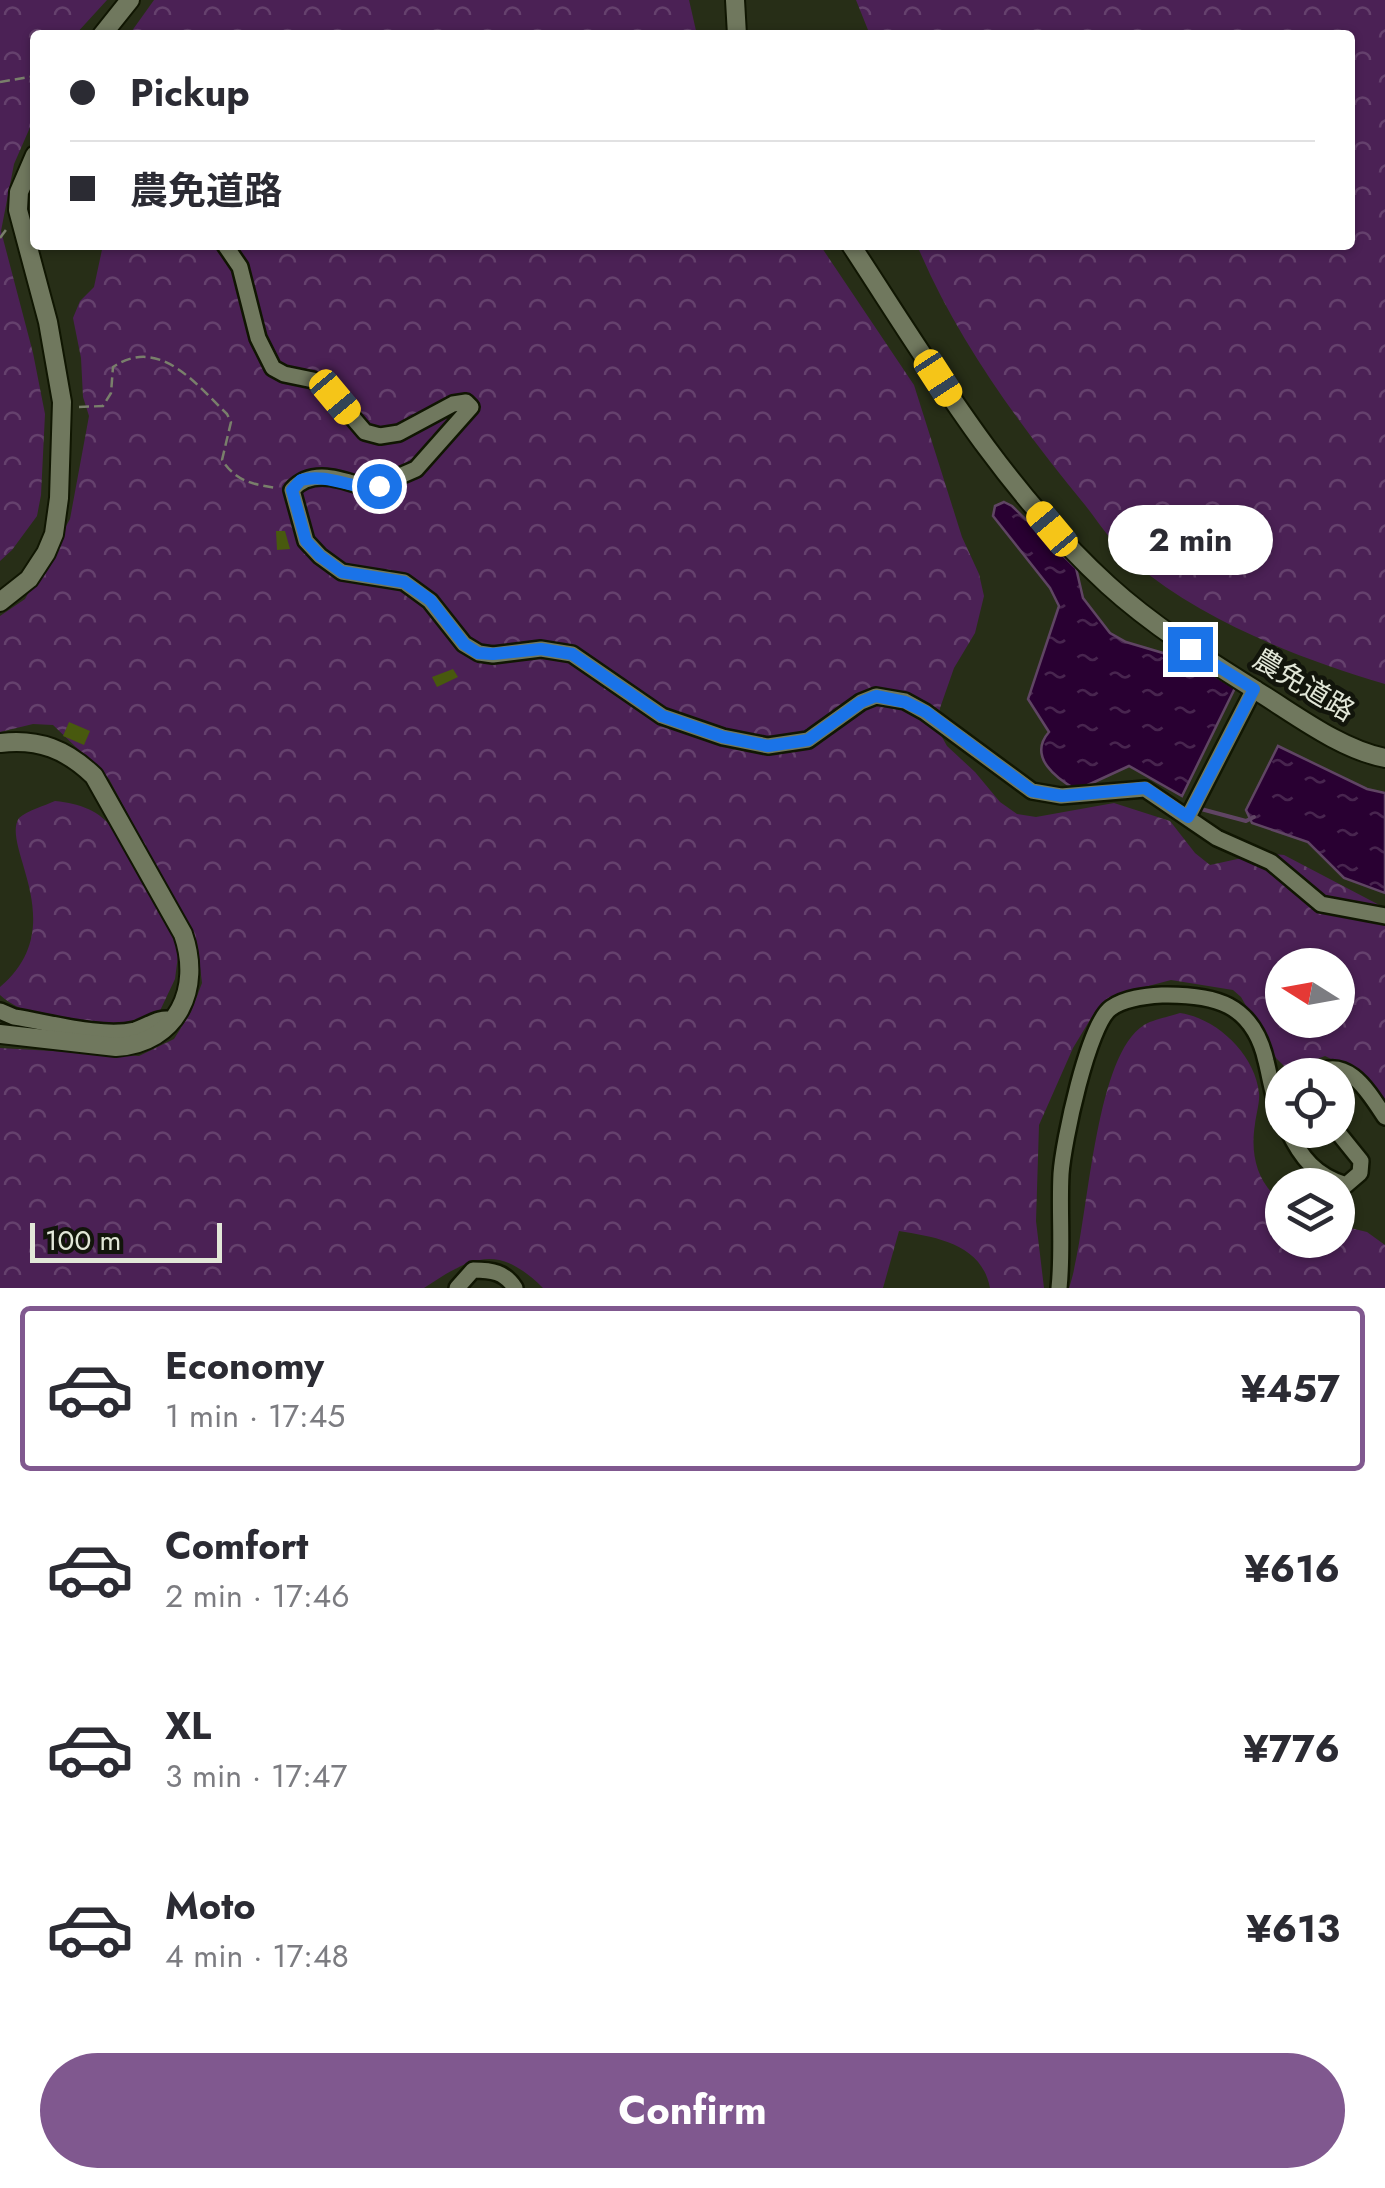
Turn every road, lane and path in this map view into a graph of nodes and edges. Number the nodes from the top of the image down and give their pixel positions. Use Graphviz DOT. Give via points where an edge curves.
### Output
graph roads {
  1 [pos="130,0"];
  2 [pos="735,0"];
  3 [pos="106,30"];
  4 [pos="737,30"];
  5 [pos="30,77"];
  6 [pos="0,82"];
  7 [pos="30,167"];
  8 [pos="228,250"];
  9 [pos="854,250"];
  10 [pos="62,402"];
  11 [pos="292,490"];
  12 [pos="0,602"];
  13 [pos="1254,689"];
  14 [pos="0,743"];
  15 [pos="1385,758"];
  16 [pos="1188,817"];
  17 [pos="1385,916"];
  18 [pos="0,1011"];
  19 [pos="172,1020"];
  20 [pos="0,1034"];
  21 [pos="1265,1058"];
  22 [pos="1355,1077"];
  23 [pos="1385,1116"];
  24 [pos="1299,1148"];
  25 [pos="1351,1148"];
  26 [pos="457,1288"];
  27 [pos="515,1288"];
  28 [pos="1059,1288"];
  1 -- 3 [label="street"];
  2 -- 4 [label="street"];
  5 -- 6 [label="path"];
  7 -- 10 [label="street" via="18,210"];
  8 -- 11 [label="street" via="274,368 312,380 365,432 399,433 454,404 471,407 416,468 370,489 314,476"];
  9 -- 13 [label="street, 農免道路" via="982,445 1052,529 1109,586"];
  10 -- 11 [label="path" via="103,406 112,367 127,357 154,356 227,414 222,460 232,475"];
  10 -- 12 [label="street" via="54,534 29,579"];
  11 -- 16 [label="street" via="306,541 320,556 342,572 404,582 430,600 478,653 572,654 662,716 768,746 808,740 876,696 905,702 1032,791 1062,796 1145,788"];
  13 -- 15 [label="street, 農免道路" via="1337,739"];
  13 -- 16 [label="street"];
  14 -- 19 [label="street" via="55,747 94,776 191,956 187,996"];
  16 -- 17 [label="street" via="1271,862 1320,904"];
  18 -- 19 [label="street" via="112,1032"];
  19 -- 20 [label="street" via="134,1046"];
  21 -- 28 [label="street" via="1260,1039 1223,1001 1199,994 1145,996 1109,1008 1087,1051 1061,1169"];
  22 -- 23 [label="street"];
  24 -- 25 [label="street" via="1324,1178 1346,1185 1362,1161"];
  26 -- 27 [label="street" via="473,1270 490,1270 508,1276"];
}
